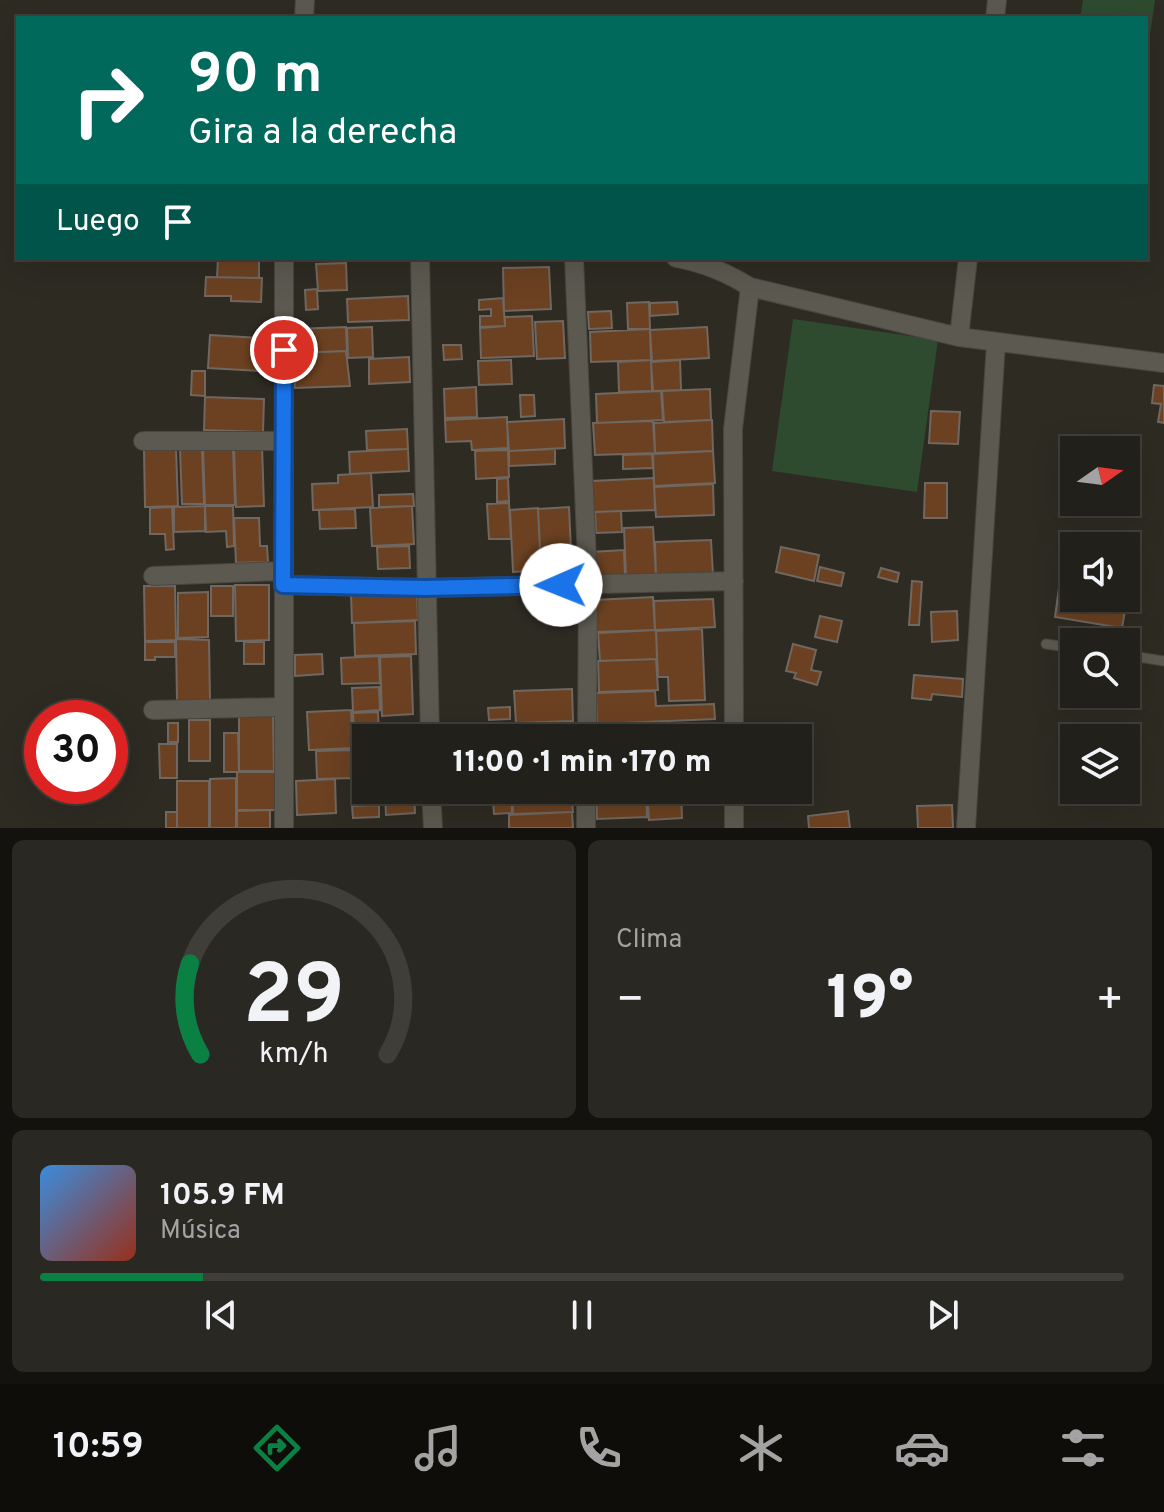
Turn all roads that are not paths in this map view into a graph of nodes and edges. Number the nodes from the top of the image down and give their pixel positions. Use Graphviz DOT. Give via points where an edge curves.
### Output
graph roads {
  1 [pos="284,260"];
  2 [pos="420,260"];
  3 [pos="574,260"];
  4 [pos="686,260"];
  5 [pos="968,260"];
  6 [pos="750,287"];
  7 [pos="959,337"];
  8 [pos="996,342"];
  9 [pos="1164,363"];
  10 [pos="143,441"];
  11 [pos="284,441"];
  12 [pos="153,576"];
  13 [pos="283,578"];
  14 [pos="734,581"];
  15 [pos="588,584"];
  16 [pos="425,588"];
  17 [pos="1046,644"];
  18 [pos="1060,646"];
  19 [pos="1140,657"];
  20 [pos="1164,661"];
  21 [pos="283,707"];
  22 [pos="153,710"];
  23 [pos="430,724"];
  24 [pos="587,724"];
  25 [pos="734,724"];
  26 [pos="432,804"];
  27 [pos="586,804"];
  28 [pos="734,804"];
  29 [pos="284,828"];
  30 [pos="433,828"];
  31 [pos="586,828"];
  32 [pos="734,828"];
  33 [pos="966,828"];
  1 -- 11 [label="street"];
  2 -- 16 [label="street"];
  3 -- 15 [label="street"];
  4 -- 6 [label="street"];
  5 -- 7 [label="street"];
  6 -- 7 [label="street"];
  6 -- 14 [label="street" via="733,429"];
  7 -- 8 [label="street"];
  8 -- 9 [label="street"];
  8 -- 33 [label="street"];
  10 -- 11 [label="street"];
  11 -- 13 [label="street"];
  12 -- 13 [label="street"];
  13 -- 16 [label="street"];
  13 -- 21 [label="street"];
  14 -- 15 [label="street"];
  14 -- 25 [label="street"];
  15 -- 16 [label="street"];
  15 -- 24 [label="street"];
  16 -- 23 [label="street"];
  17 -- 18 [label="lane"];
  19 -- 20 [label="lane"];
  21 -- 22 [label="street"];
  21 -- 29 [label="street"];
  26 -- 30 [label="street"];
  27 -- 31 [label="street"];
  28 -- 32 [label="street"];
}
